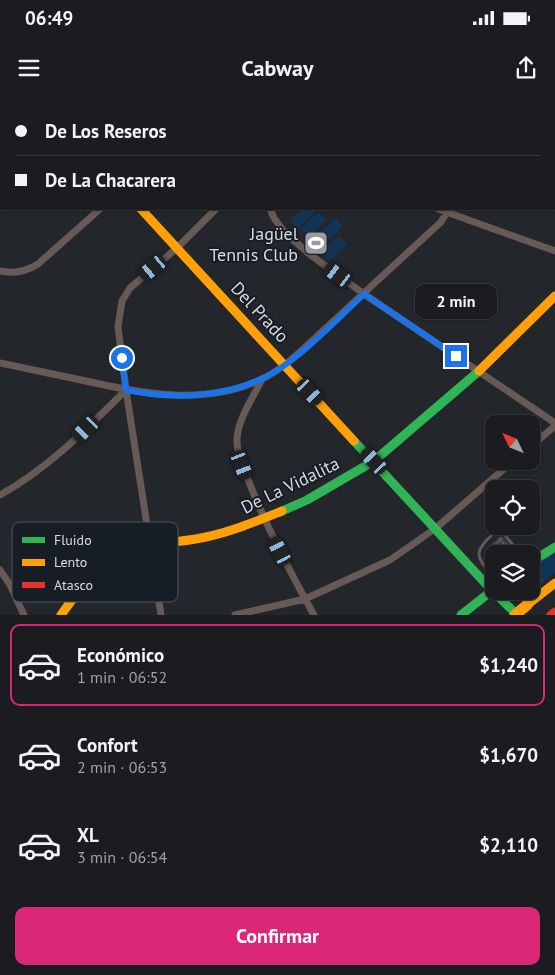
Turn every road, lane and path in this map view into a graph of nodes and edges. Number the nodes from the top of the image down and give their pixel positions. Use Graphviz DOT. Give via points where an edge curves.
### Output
graph roads {
  1 [pos="99,210"];
  2 [pos="142,210"];
  3 [pos="215,210"];
  4 [pos="271,210"];
  5 [pos="449,211"];
  6 [pos="177,248"];
  7 [pos="555,251"];
  8 [pos="0,271"];
  9 [pos="364,294"];
  10 [pos="555,296"];
  11 [pos="0,363"];
  12 [pos="284,365"];
  13 [pos="478,372"];
  14 [pos="262,379"];
  15 [pos="126,390"];
  16 [pos="555,424"];
  17 [pos="540,438"];
  18 [pos="374,461"];
  19 [pos="504,470"];
  20 [pos="0,495"];
  21 [pos="263,520"];
  22 [pos="147,522"];
  23 [pos="436,528"];
  24 [pos="178,542"];
  25 [pos="513,545"];
  26 [pos="555,545"];
  27 [pos="540,556"];
  28 [pos="485,566"];
  29 [pos="0,570"];
  30 [pos="485,580"];
  31 [pos="555,583"];
  32 [pos="12,588"];
  33 [pos="485,595"];
  34 [pos="305,599"];
  35 [pos="503,600"];
  36 [pos="18,602"];
  37 [pos="70,602"];
  38 [pos="159,602"];
  39 [pos="555,612"];
  40 [pos="24,615"];
  41 [pos="61,615"];
  42 [pos="161,615"];
  43 [pos="235,615"];
  44 [pos="314,615"];
  45 [pos="461,615"];
  46 [pos="516,615"];
  47 [pos="551,615"];
  1 -- 8 [label="street" via="32,268 19,272"];
  2 -- 6 [label="main road, Del Prado"];
  3 -- 6 [label="street"];
  4 -- 9 [label="street" via="279,226 294,242"];
  5 -- 7 [label="street"];
  5 -- 9 [label="street"];
  6 -- 12 [label="main road, Del Prado"];
  6 -- 15 [label="street" via="130,288 122,301 118,326"];
  9 -- 12 [label="street"];
  9 -- 13 [label="street"];
  10 -- 13 [label="main road, De La Vidalita"];
  11 -- 15 [label="street"];
  12 -- 14 [label="street"];
  12 -- 18 [label="main road, Del Prado"];
  13 -- 16 [label="street"];
  13 -- 18 [label="main road, De La Vidalita"];
  14 -- 15 [label="street" via="201,395"];
  14 -- 21 [label="street" via="244,414 237,440 242,465"];
  15 -- 20 [label="street" via="47,464"];
  15 -- 22 [label="street"];
  16 -- 17 [label="street"];
  18 -- 21 [label="main road, De La Vidalita" via="314,497"];
  18 -- 23 [label="main road, Del Prado"];
  19 -- 23 [label="street"];
  21 -- 24 [label="main road, De La Vidalita" via="223,534"];
  21 -- 34 [label="street"];
  23 -- 30 [label="main road, Del Prado"];
  23 -- 34 [label="street" via="390,560"];
  25 -- 28 [label="lane" via="504,534 493,534 482,543 478,555"];
  26 -- 27 [label="main road"];
  29 -- 32 [label="street"];
  31 -- 46 [label="main road, bridge"];
  33 -- 45 [label="main road"];
  34 -- 43 [label="street"];
  34 -- 44 [label="street"];
  35 -- 46 [label="main road, Del Prado"];
  36 -- 40 [label="street"];
  37 -- 41 [label="main road, De La Vidalita"];
  38 -- 42 [label="street"];
  39 -- 47 [label="main road"];
}
